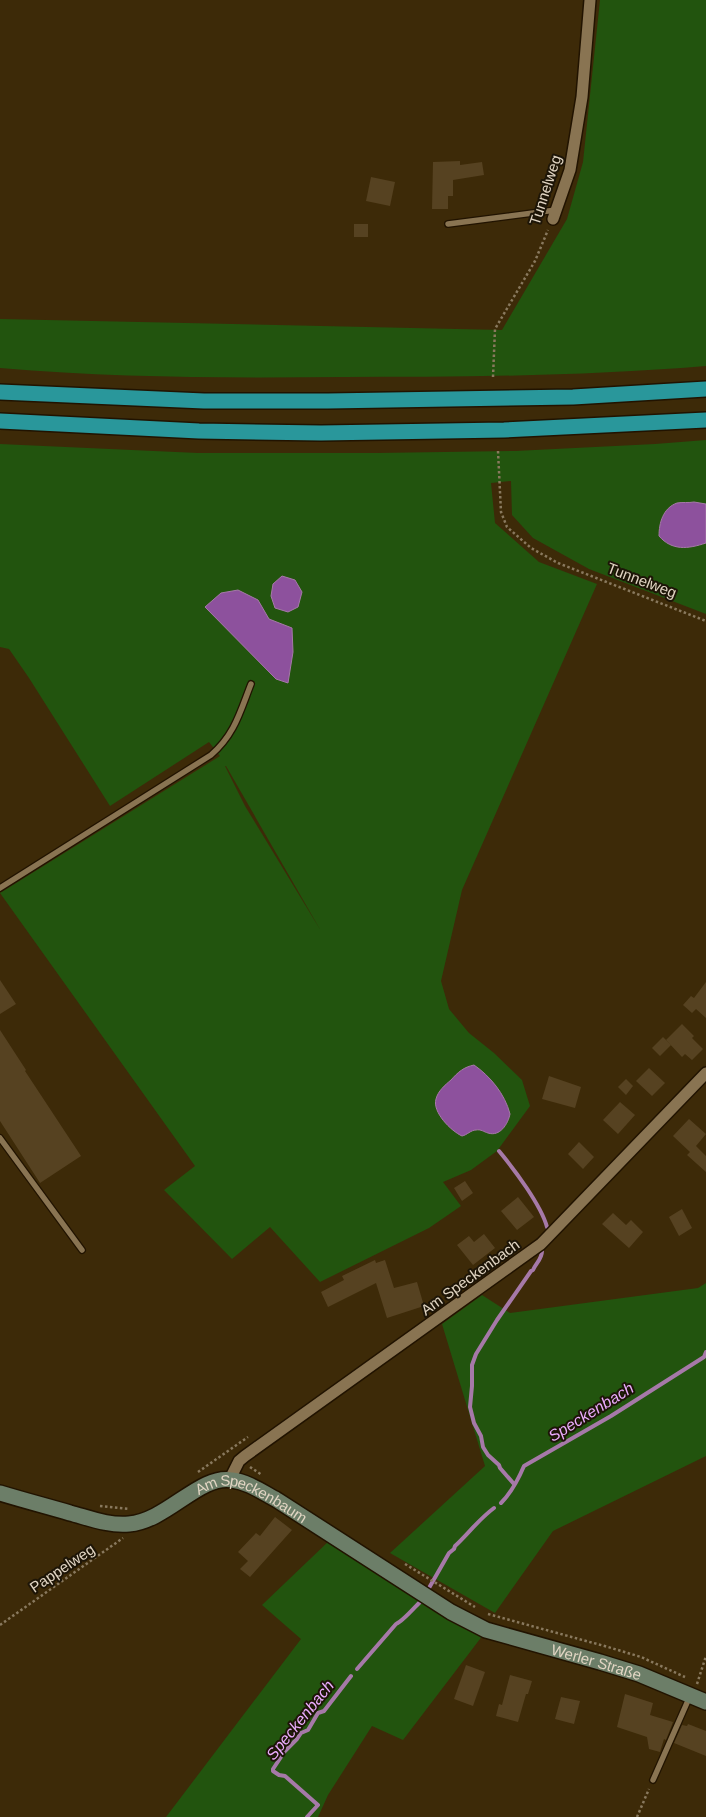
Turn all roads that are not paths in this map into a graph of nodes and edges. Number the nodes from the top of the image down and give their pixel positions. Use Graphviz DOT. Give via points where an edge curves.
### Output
graph roads {
  1 [pos="590,0"];
  2 [pos="554,214"];
  3 [pos="448,224"];
  4 [pos="706,390"];
  5 [pos="0,392"];
  6 [pos="706,420"];
  7 [pos="0,421"];
  8 [pos="251,684"];
  9 [pos="0,888"];
  10 [pos="706,1073"];
  11 [pos="0,1138"];
  12 [pos="82,1250"];
  13 [pos="230,1479"];
  14 [pos="0,1493"];
  15 [pos="484,1629"];
  16 [pos="690,1696"];
  17 [pos="706,1702"];
  18 [pos="653,1780"];
  1 -- 2 [label="street, Tunnelweg" via="582,97 572,161"];
  2 -- 3 [label="lane"];
  4 -- 5 [label="highway" via="554,397 328,401"];
  6 -- 7 [label="highway" via="504,430 321,433 199,431"];
  8 -- 9 [label="lane" via="232,732 211,755"];
  10 -- 13 [label="street, Am Speckenbach" via="541,1244 238,1461"];
  11 -- 12 [label="lane"];
  13 -- 14 [label="main road, Am Speckenbaum" via="207,1484 164,1513 129,1524 95,1520"];
  13 -- 15 [label="main road, Am Speckenbaum" via="276,1500 451,1612"];
  15 -- 16 [label="main road, Werler Straße" via="639,1674"];
  16 -- 17 [label="main road, Werler Straße"];
  16 -- 18 [label="lane"];
}
